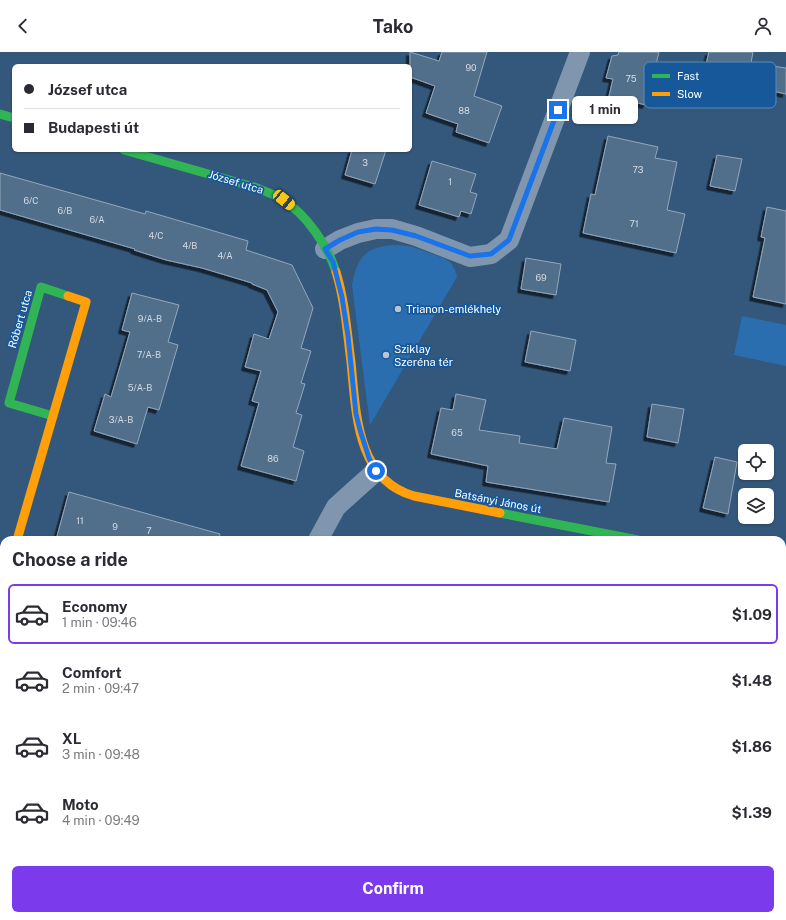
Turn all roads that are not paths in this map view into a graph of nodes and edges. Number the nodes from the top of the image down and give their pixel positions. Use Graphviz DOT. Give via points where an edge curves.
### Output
graph roads {
  1 [pos="580,52"];
  2 [pos="0,114"];
  3 [pos="12,117"];
  4 [pos="131,152"];
  5 [pos="325,249"];
  6 [pos="53,416"];
  7 [pos="372,464"];
  8 [pos="18,536"];
  9 [pos="320,536"];
  10 [pos="618,536"];
  1 -- 5 [label="street" via="509,240 491,254 470,256 416,236 376,229 358,232"];
  2 -- 3 [label="street"];
  4 -- 5 [label="street, József utca" via="271,193 295,209"];
  5 -- 7 [label="street, József utca" via="333,262 342,297 356,414"];
  6 -- 6 [label="street, Róbert utca" via="9,403 41,287 86,302"];
  6 -- 8 [label="street, Róbert utca"];
  7 -- 9 [label="street" via="336,508"];
  7 -- 10 [label="street, Batsányi János út" via="383,479 403,493"];
}
